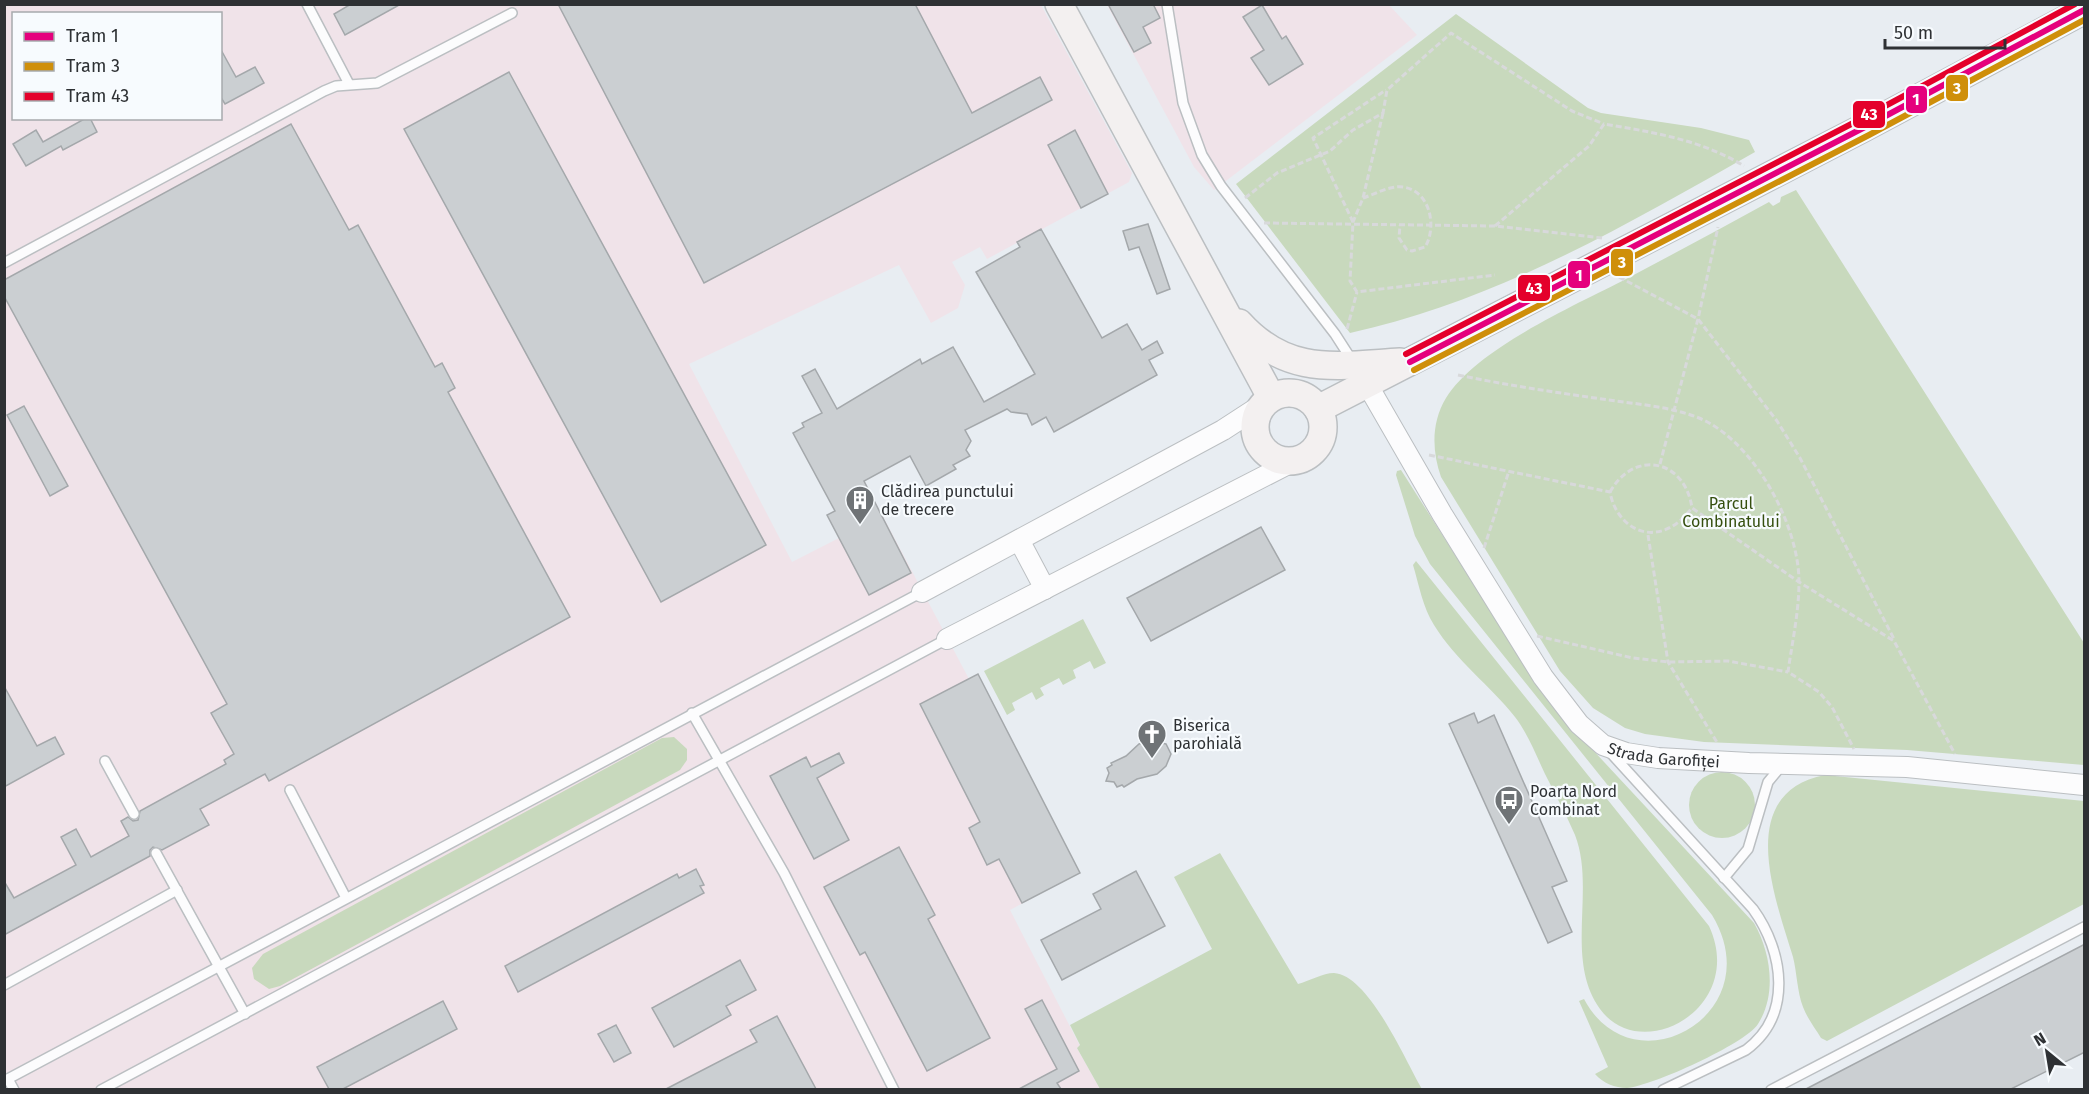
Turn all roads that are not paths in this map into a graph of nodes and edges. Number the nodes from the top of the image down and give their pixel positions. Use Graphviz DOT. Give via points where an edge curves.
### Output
graph roads {
  1 [pos="307,4"];
  2 [pos="1059,4"];
  3 [pos="1167,4"];
  4 [pos="2085,10"];
  5 [pos="512,14"];
  6 [pos="349,84"];
  7 [pos="4,263"];
  8 [pos="1209,286"];
  9 [pos="1361,374"];
  10 [pos="1267,401"];
  11 [pos="1318,409"];
  12 [pos="1292,462"];
  13 [pos="1019,540"];
  14 [pos="1045,589"];
  15 [pos="922,592"];
  16 [pos="947,639"];
  17 [pos="692,713"];
  18 [pos="1603,745"];
  19 [pos="105,761"];
  20 [pos="719,761"];
  21 [pos="1783,763"];
  22 [pos="2085,785"];
  23 [pos="290,790"];
  24 [pos="135,814"];
  25 [pos="156,853"];
  26 [pos="1724,878"];
  27 [pos="177,890"];
  28 [pos="346,898"];
  29 [pos="2085,927"];
  30 [pos="219,967"];
  31 [pos="4,985"];
  32 [pos="245,1014"];
  33 [pos="6,1079"];
  34 [pos="14,1089"];
  35 [pos="101,1089"];
  36 [pos="894,1089"];
  37 [pos="1663,1089"];
  38 [pos="1771,1089"];
  1 -- 6 [label="lane"];
  2 -- 8 [label="street"];
  3 -- 9 [label="lane" via="1183,103 1202,155"];
  4 -- 9 [label="street" via="1410,362"];
  5 -- 6 [label="lane" via="377,83"];
  6 -- 7 [label="lane" via="324,91"];
  8 -- 9 [label="street" via="1246,331 1280,357"];
  8 -- 10 [label="street"];
  9 -- 11 [label="street"];
  9 -- 18 [label="street, Strada Garofiței" via="1543,677"];
  10 -- 11 [label="street" via="1281,393 1302,395"];
  10 -- 12 [label="street" via="1254,423 1258,443 1272,458"];
  10 -- 13 [label="street" via="1223,430"];
  11 -- 12 [label="street" via="1324,429 1322,439 1310,455"];
  12 -- 14 [label="street"];
  13 -- 14 [label="street"];
  13 -- 15 [label="street"];
  14 -- 16 [label="street"];
  15 -- 17 [label="lane"];
  16 -- 20 [label="lane"];
  17 -- 20 [label="lane"];
  17 -- 28 [label="lane"];
  18 -- 21 [label="street, Strada Garofiței" via="1658,758"];
  18 -- 26 [label="lane"];
  19 -- 24 [label="lane"];
  20 -- 32 [label="lane"];
  20 -- 36 [label="lane" via="784,873"];
  21 -- 22 [label="street, Strada Garofiței" via="1856,764"];
  21 -- 26 [label="lane" via="1768,782 1748,849"];
  23 -- 28 [label="lane"];
  25 -- 27 [label="lane"];
  26 -- 37 [label="lane" via="1753,909 1768,934 1778,968 1776,1010 1766,1032 1746,1050"];
  27 -- 30 [label="lane"];
  27 -- 31 [label="lane"];
  28 -- 30 [label="lane"];
  29 -- 38 [label="lane"];
  30 -- 32 [label="lane"];
  30 -- 33 [label="lane"];
  32 -- 35 [label="lane"];
  33 -- 34 [label="lane"];
}
